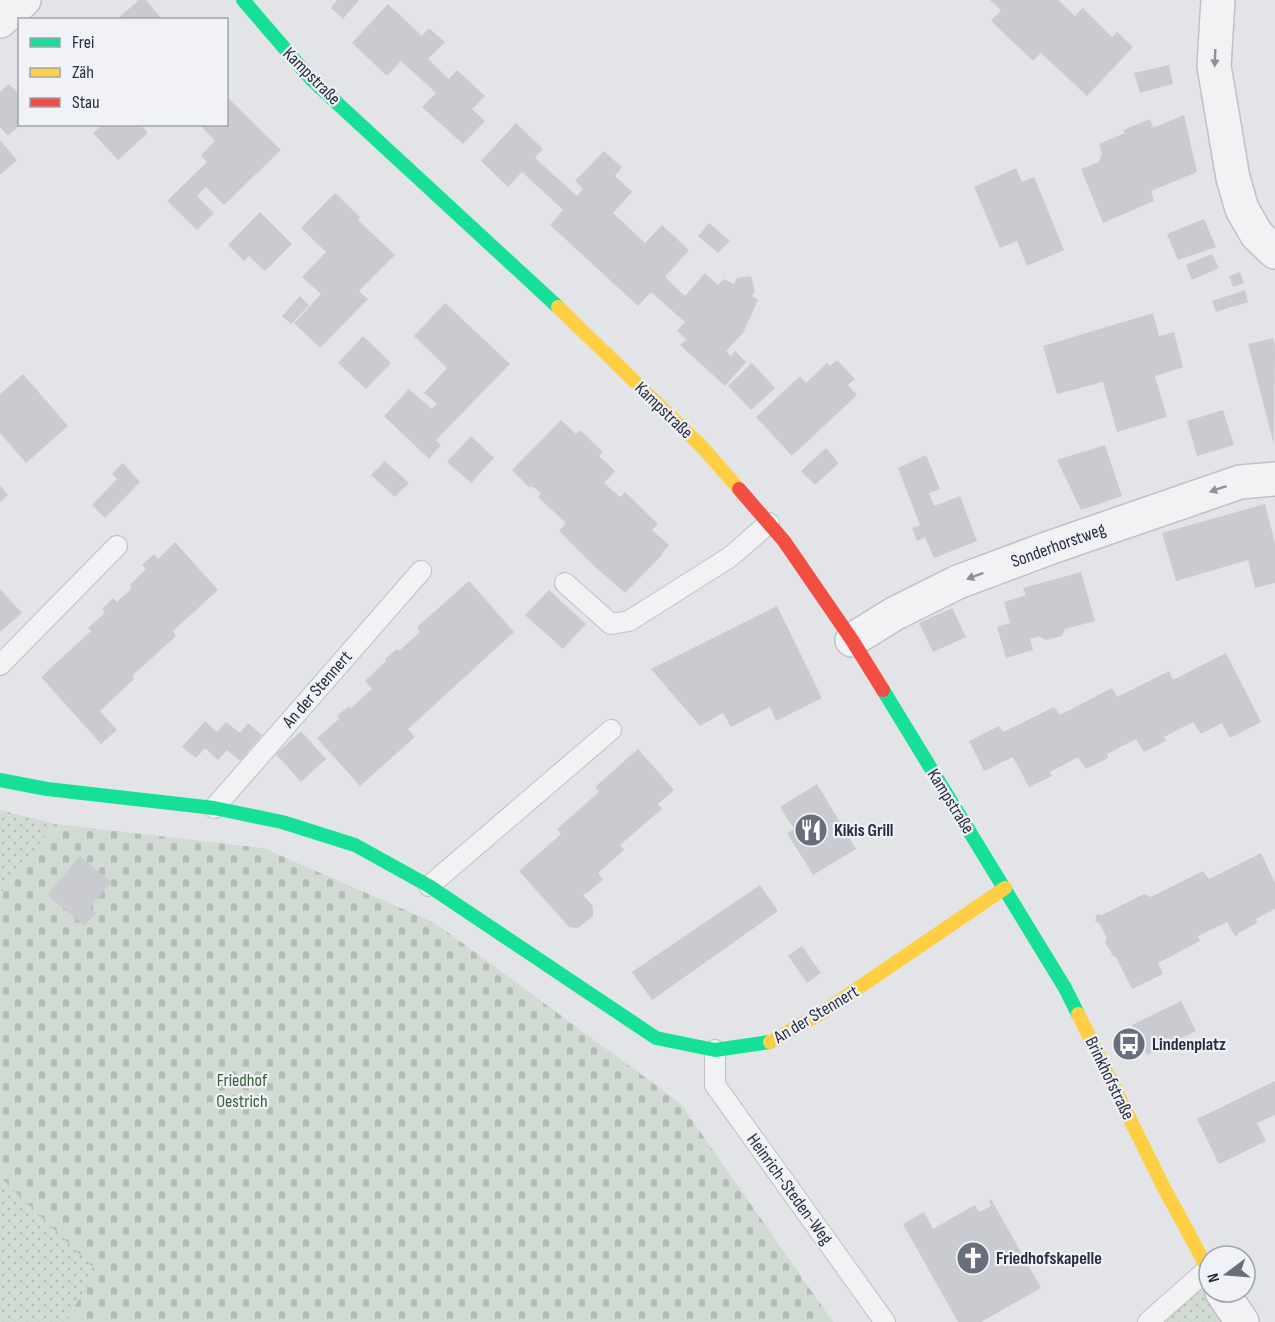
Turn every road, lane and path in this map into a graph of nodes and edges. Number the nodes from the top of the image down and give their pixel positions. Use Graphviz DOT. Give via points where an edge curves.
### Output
graph roads {
  1 [pos="24,0"];
  2 [pos="243,0"];
  3 [pos="1218,0"];
  4 [pos="0,21"];
  5 [pos="1275,252"];
  6 [pos="1275,479"];
  7 [pos="769,523"];
  8 [pos="117,546"];
  9 [pos="421,571"];
  10 [pos="565,583"];
  11 [pos="852,640"];
  12 [pos="0,665"];
  13 [pos="611,730"];
  14 [pos="0,780"];
  15 [pos="214,808"];
  16 [pos="429,886"];
  17 [pos="1005,888"];
  18 [pos="715,1050"];
  19 [pos="1197,1248"];
  20 [pos="1197,1288"];
  21 [pos="1230,1304"];
  22 [pos="885,1322"];
  23 [pos="1148,1322"];
  24 [pos="1242,1322"];
  1 -- 4 [label="street"];
  2 -- 7 [label="street, Kampstraße" via="311,79 531,280 703,448"];
  3 -- 5 [label="street, one-way" via="1214,66 1233,178 1242,209 1257,235"];
  6 -- 11 [label="street, Sonderhorstweg, one-way" via="1240,482 968,578 894,614"];
  7 -- 10 [label="lane" via="730,557 629,621 611,624"];
  7 -- 11 [label="street, Kampstraße"];
  8 -- 12 [label="lane"];
  9 -- 15 [label="lane, An der Stennert"];
  11 -- 17 [label="street, Kampstraße"];
  13 -- 16 [label="lane"];
  14 -- 15 [label="street, An der Stennert"];
  15 -- 16 [label="street, An der Stennert" via="282,822 355,845"];
  16 -- 18 [label="street, An der Stennert" via="656,1038"];
  17 -- 18 [label="street, An der Stennert" via="780,1037"];
  17 -- 19 [label="street, Brinkhofstraße" via="1065,988"];
  18 -- 22 [label="lane, Heinrich-Steden-Weg" via="715,1085"];
  20 -- 23 [label="lane"];
  21 -- 24 [label="street, Brinkhofstraße"];
}
